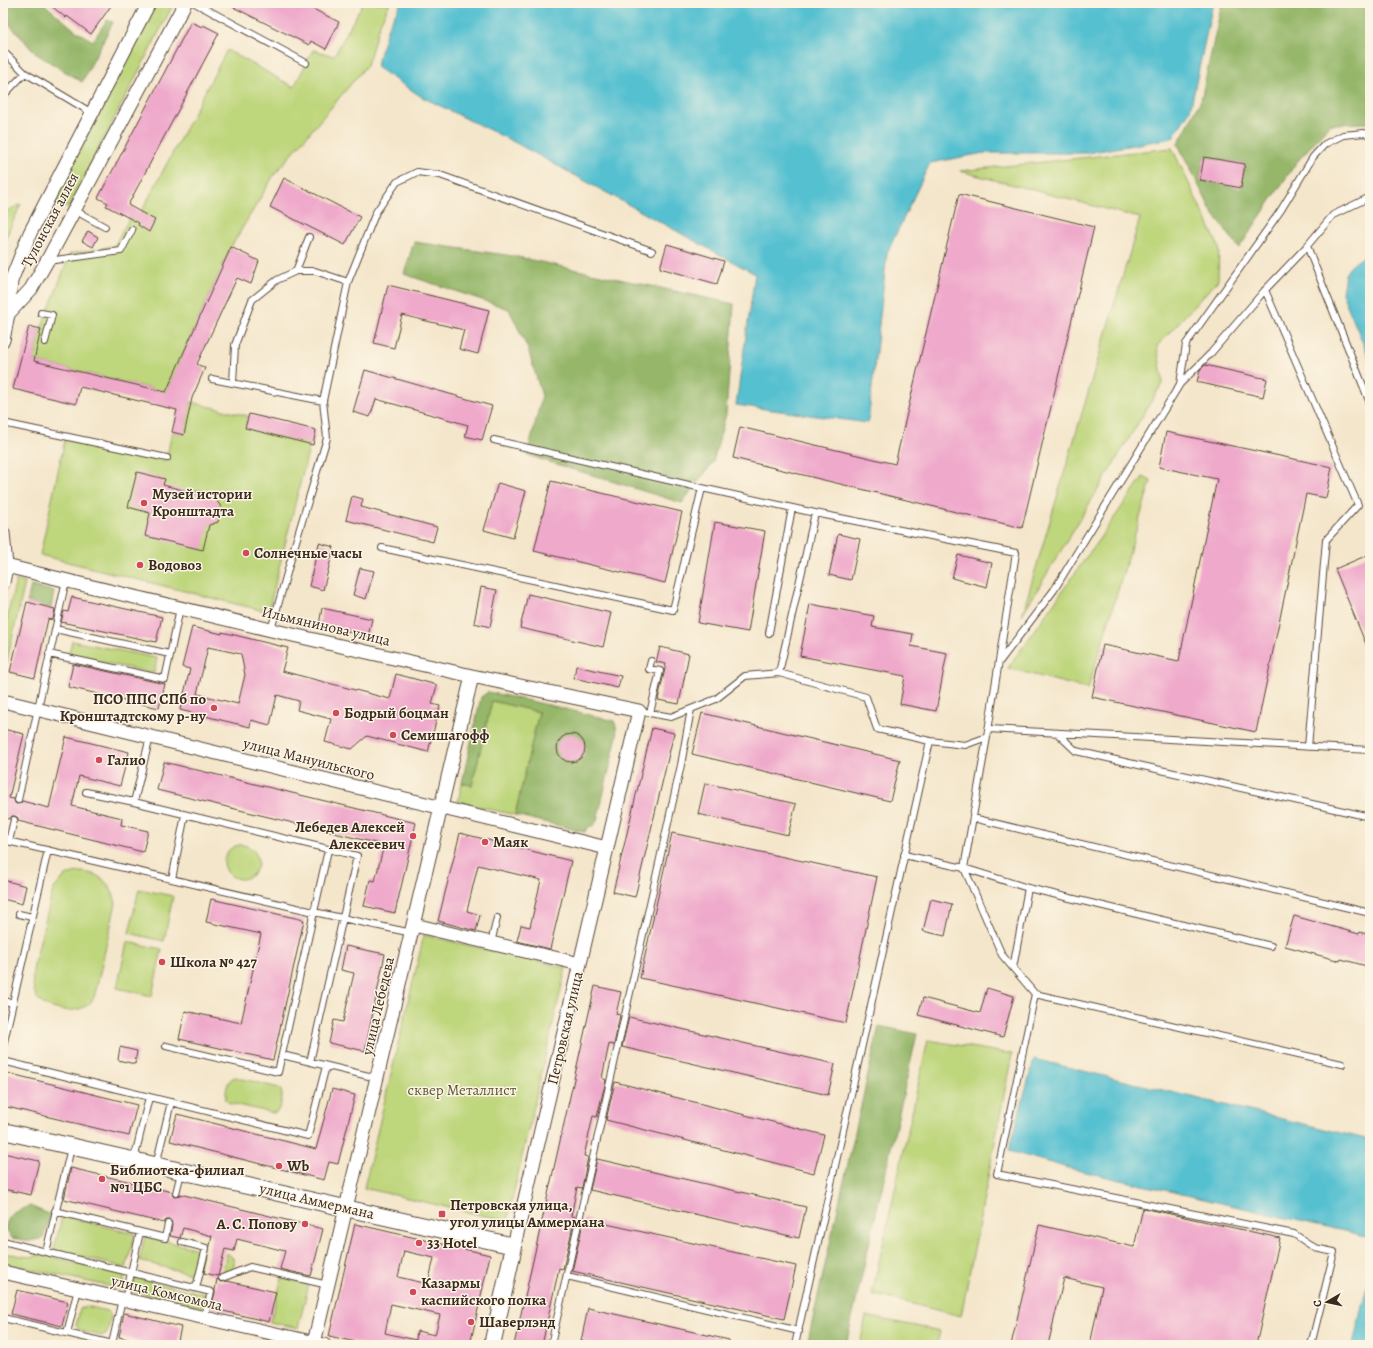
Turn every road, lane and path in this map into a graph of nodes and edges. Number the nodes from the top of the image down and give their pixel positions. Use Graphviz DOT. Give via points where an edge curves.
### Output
graph roads {
  1 [pos="149,3"];
  2 [pos="185,3"];
  3 [pos="195,3"];
  4 [pos="3,51"];
  5 [pos="306,63"];
  6 [pos="25,73"];
  7 [pos="3,96"];
  8 [pos="92,113"];
  9 [pos="1370,135"];
  10 [pos="1370,198"];
  11 [pos="74,210"];
  12 [pos="105,227"];
  13 [pos="132,230"];
  14 [pos="308,237"];
  15 [pos="1307,246"];
  16 [pos="652,251"];
  17 [pos="46,261"];
  18 [pos="296,271"];
  19 [pos="348,282"];
  20 [pos="1265,290"];
  21 [pos="6,309"];
  22 [pos="41,313"];
  23 [pos="3,340"];
  24 [pos="45,342"];
  25 [pos="212,379"];
  26 [pos="232,383"];
  27 [pos="1180,384"];
  28 [pos="323,401"];
  29 [pos="1370,403"];
  30 [pos="3,423"];
  31 [pos="494,440"];
  32 [pos="167,458"];
  33 [pos="702,488"];
  34 [pos="792,508"];
  35 [pos="815,513"];
  36 [pos="3,533"];
  37 [pos="382,548"];
  38 [pos="6,566"];
  39 [pos="66,580"];
  40 [pos="3,583"];
  41 [pos="180,608"];
  42 [pos="55,628"];
  43 [pos="271,630"];
  44 [pos="769,633"];
  45 [pos="49,654"];
  46 [pos="170,654"];
  47 [pos="1000,660"];
  48 [pos="651,661"];
  49 [pos="779,673"];
  50 [pos="472,676"];
  51 [pos="3,701"];
  52 [pos="691,709"];
  53 [pos="37,710"];
  54 [pos="645,712"];
  55 [pos="989,729"];
  56 [pos="1057,733"];
  57 [pos="150,737"];
  58 [pos="987,737"];
  59 [pos="930,741"];
  60 [pos="1308,747"];
  61 [pos="1370,750"];
  62 [pos="86,792"];
  63 [pos="18,800"];
  64 [pos="134,802"];
  65 [pos="441,808"];
  66 [pos="185,815"];
  67 [pos="1370,817"];
  68 [pos="973,818"];
  69 [pos="14,820"];
  70 [pos="6,841"];
  71 [pos="607,848"];
  72 [pos="48,850"];
  73 [pos="328,850"];
  74 [pos="904,855"];
  75 [pos="964,868"];
  76 [pos="172,879"];
  77 [pos="1028,888"];
  78 [pos="314,912"];
  79 [pos="1370,913"];
  80 [pos="19,914"];
  81 [pos="32,917"];
  82 [pos="343,918"];
  83 [pos="497,918"];
  84 [pos="413,929"];
  85 [pos="491,943"];
  86 [pos="1271,946"];
  87 [pos="580,964"];
  88 [pos="1013,968"];
  89 [pos="1036,994"];
  90 [pos="3,1001"];
  91 [pos="13,1003"];
  92 [pos="3,1046"];
  93 [pos="166,1046"];
  94 [pos="282,1055"];
  95 [pos="3,1061"];
  96 [pos="310,1062"];
  97 [pos="1342,1064"];
  98 [pos="326,1066"];
  99 [pos="377,1078"];
  100 [pos="149,1097"];
  101 [pos="171,1102"];
  102 [pos="3,1131"];
  103 [pos="71,1146"];
  104 [pos="134,1160"];
  105 [pos="156,1165"];
  106 [pos="181,1171"];
  107 [pos="176,1193"];
  108 [pos="347,1208"];
  109 [pos="55,1211"];
  110 [pos="168,1224"];
  111 [pos="140,1232"];
  112 [pos="3,1241"];
  113 [pos="182,1242"];
  114 [pos="514,1246"];
  115 [pos="46,1252"];
  116 [pos="3,1272"];
  117 [pos="131,1273"];
  118 [pos="567,1276"];
  119 [pos="222,1278"];
  120 [pos="328,1285"];
  121 [pos="196,1288"];
  122 [pos="78,1289"];
  123 [pos="124,1299"];
  124 [pos="3,1318"];
  125 [pos="204,1318"];
  126 [pos="798,1331"];
  127 [pos="67,1333"];
  128 [pos="114,1344"];
  129 [pos="319,1344"];
  130 [pos="492,1345"];
  131 [pos="551,1345"];
  132 [pos="795,1345"];
  133 [pos="1310,1345"];
  1 -- 8 [label="street, Тулонская аллея"];
  2 -- 11 [label="street, Тулонская аллея"];
  3 -- 5 [label="lane"];
  4 -- 6 [label="lane"];
  6 -- 7 [label="lane"];
  6 -- 8 [label="lane"];
  8 -- 21 [label="street, Тулонская аллея" via="30,233 11,281"];
  9 -- 27 [label="lane" via="1343,135 1326,144 1313,157 1281,210 1186,344"];
  10 -- 15 [label="lane" via="1334,215"];
  11 -- 12 [label="lane"];
  11 -- 17 [label="street, Тулонская аллея"];
  13 -- 17 [label="lane" via="121,251"];
  14 -- 18 [label="lane"];
  15 -- 20 [label="lane"];
  15 -- 29 [label="lane"];
  16 -- 19 [label="lane" via="440,175 417,172 397,182 376,212"];
  17 -- 21 [label="street, Тулонская аллея" via="31,289"];
  18 -- 19 [label="lane" via="315,271"];
  18 -- 26 [label="lane" via="277,280 252,300 235,345"];
  19 -- 28 [label="lane"];
  20 -- 27 [label="lane" via="1211,353"];
  20 -- 60 [label="lane" via="1358,505 1326,540"];
  21 -- 23 [label="street"];
  22 -- 24 [label="lane" via="52,315"];
  25 -- 26 [label="lane"];
  26 -- 28 [label="lane"];
  27 -- 47 [label="lane" via="1054,590"];
  28 -- 43 [label="lane" via="327,438"];
  30 -- 32 [label="lane"];
  31 -- 33 [label="lane"];
  33 -- 34 [label="lane"];
  33 -- 37 [label="lane" via="673,610"];
  34 -- 35 [label="lane"];
  34 -- 44 [label="lane"];
  35 -- 47 [label="lane" via="1016,553"];
  35 -- 49 [label="lane"];
  36 -- 38 [label="street"];
  38 -- 39 [label="street, Ильмянинова улица"];
  38 -- 40 [label="street"];
  39 -- 41 [label="street, Ильмянинова улица"];
  39 -- 42 [label="lane"];
  41 -- 43 [label="street, Ильмянинова улица"];
  41 -- 46 [label="lane"];
  42 -- 45 [label="lane"];
  42 -- 46 [label="lane"];
  43 -- 50 [label="street, Ильмянинова улица"];
  45 -- 46 [label="lane" via="165,679"];
  45 -- 53 [label="lane"];
  47 -- 55 [label="lane"];
  48 -- 54 [label="lane" via="649,669 660,671"];
  49 -- 52 [label="lane" via="745,676 716,699"];
  49 -- 59 [label="lane" via="866,697 877,730"];
  50 -- 54 [label="street, Ильмянинова улица"];
  50 -- 65 [label="street, улица Лебедева"];
  51 -- 53 [label="street, улица Мануильского"];
  52 -- 54 [label="lane" via="672,717"];
  52 -- 118 [label="lane" via="681,766"];
  53 -- 57 [label="street, улица Мануильского"];
  53 -- 63 [label="lane"];
  54 -- 71 [label="street, Петровская улица"];
  55 -- 56 [label="lane"];
  55 -- 58 [label="lane"];
  56 -- 60 [label="lane"];
  56 -- 67 [label="lane" via="1076,751"];
  57 -- 64 [label="lane"];
  57 -- 65 [label="street, улица Мануильского"];
  58 -- 59 [label="lane" via="965,745"];
  58 -- 68 [label="lane"];
  59 -- 74 [label="lane"];
  60 -- 61 [label="lane"];
  62 -- 64 [label="lane"];
  64 -- 66 [label="lane"];
  65 -- 71 [label="street, улица Мануильского"];
  65 -- 84 [label="street, улица Лебедева"];
  66 -- 73 [label="lane"];
  66 -- 76 [label="lane"];
  68 -- 75 [label="lane"];
  68 -- 79 [label="lane"];
  69 -- 70 [label="lane"];
  70 -- 72 [label="lane"];
  71 -- 87 [label="street, Петровская улица"];
  72 -- 76 [label="lane"];
  72 -- 81 [label="lane"];
  73 -- 78 [label="lane"];
  73 -- 82 [label="lane" via="357,856"];
  74 -- 75 [label="lane"];
  74 -- 126 [label="lane"];
  75 -- 77 [label="lane"];
  75 -- 88 [label="lane" via="1002,955"];
  76 -- 78 [label="lane"];
  77 -- 86 [label="lane"];
  77 -- 88 [label="lane"];
  78 -- 82 [label="lane"];
  78 -- 94 [label="lane"];
  80 -- 81 [label="lane"];
  81 -- 91 [label="lane"];
  82 -- 84 [label="lane"];
  82 -- 96 [label="lane"];
  83 -- 85 [label="lane"];
  84 -- 85 [label="street"];
  84 -- 99 [label="street, улица Лебедева"];
  85 -- 87 [label="street"];
  87 -- 114 [label="street, Петровская улица"];
  88 -- 89 [label="lane"];
  89 -- 97 [label="lane"];
  89 -- 133 [label="lane" via="997,1174 1294,1234 1316,1248 1334,1252"];
  90 -- 91 [label="lane"];
  91 -- 92 [label="lane"];
  93 -- 94 [label="lane" via="278,1072"];
  94 -- 96 [label="lane"];
  95 -- 100 [label="lane"];
  96 -- 98 [label="lane"];
  98 -- 99 [label="lane"];
  98 -- 101 [label="lane" via="308,1136"];
  99 -- 108 [label="street, улица Лебедева"];
  100 -- 101 [label="lane"];
  100 -- 104 [label="lane"];
  101 -- 105 [label="lane"];
  102 -- 103 [label="street, улица Аммермана"];
  103 -- 104 [label="street, улица Аммермана"];
  103 -- 109 [label="lane"];
  104 -- 105 [label="street, улица Аммермана"];
  105 -- 106 [label="street, улица Аммермана"];
  106 -- 107 [label="lane"];
  106 -- 108 [label="street, улица Аммермана"];
  108 -- 114 [label="street, улица Аммермана"];
  108 -- 120 [label="street, улица Лебедева"];
  109 -- 111 [label="lane"];
  109 -- 115 [label="lane"];
  110 -- 111 [label="lane" via="165,1238"];
  111 -- 117 [label="lane"];
  112 -- 115 [label="lane"];
  113 -- 121 [label="lane" via="206,1248"];
  114 -- 130 [label="street, Петровская улица"];
  115 -- 117 [label="lane"];
  116 -- 122 [label="street, улица Комсомола"];
  117 -- 121 [label="lane"];
  117 -- 123 [label="lane"];
  118 -- 126 [label="lane"];
  118 -- 131 [label="lane"];
  119 -- 120 [label="lane" via="250,1267"];
  120 -- 129 [label="street, улица Лебедева"];
  121 -- 125 [label="lane" via="211,1292"];
  122 -- 123 [label="street, улица Комсомола"];
  122 -- 127 [label="lane"];
  123 -- 125 [label="street, улица Комсомола"];
  123 -- 128 [label="lane"];
  124 -- 127 [label="lane"];
  125 -- 129 [label="street, улица Комсомола"];
  126 -- 132 [label="lane"];
  127 -- 128 [label="lane"];
}
